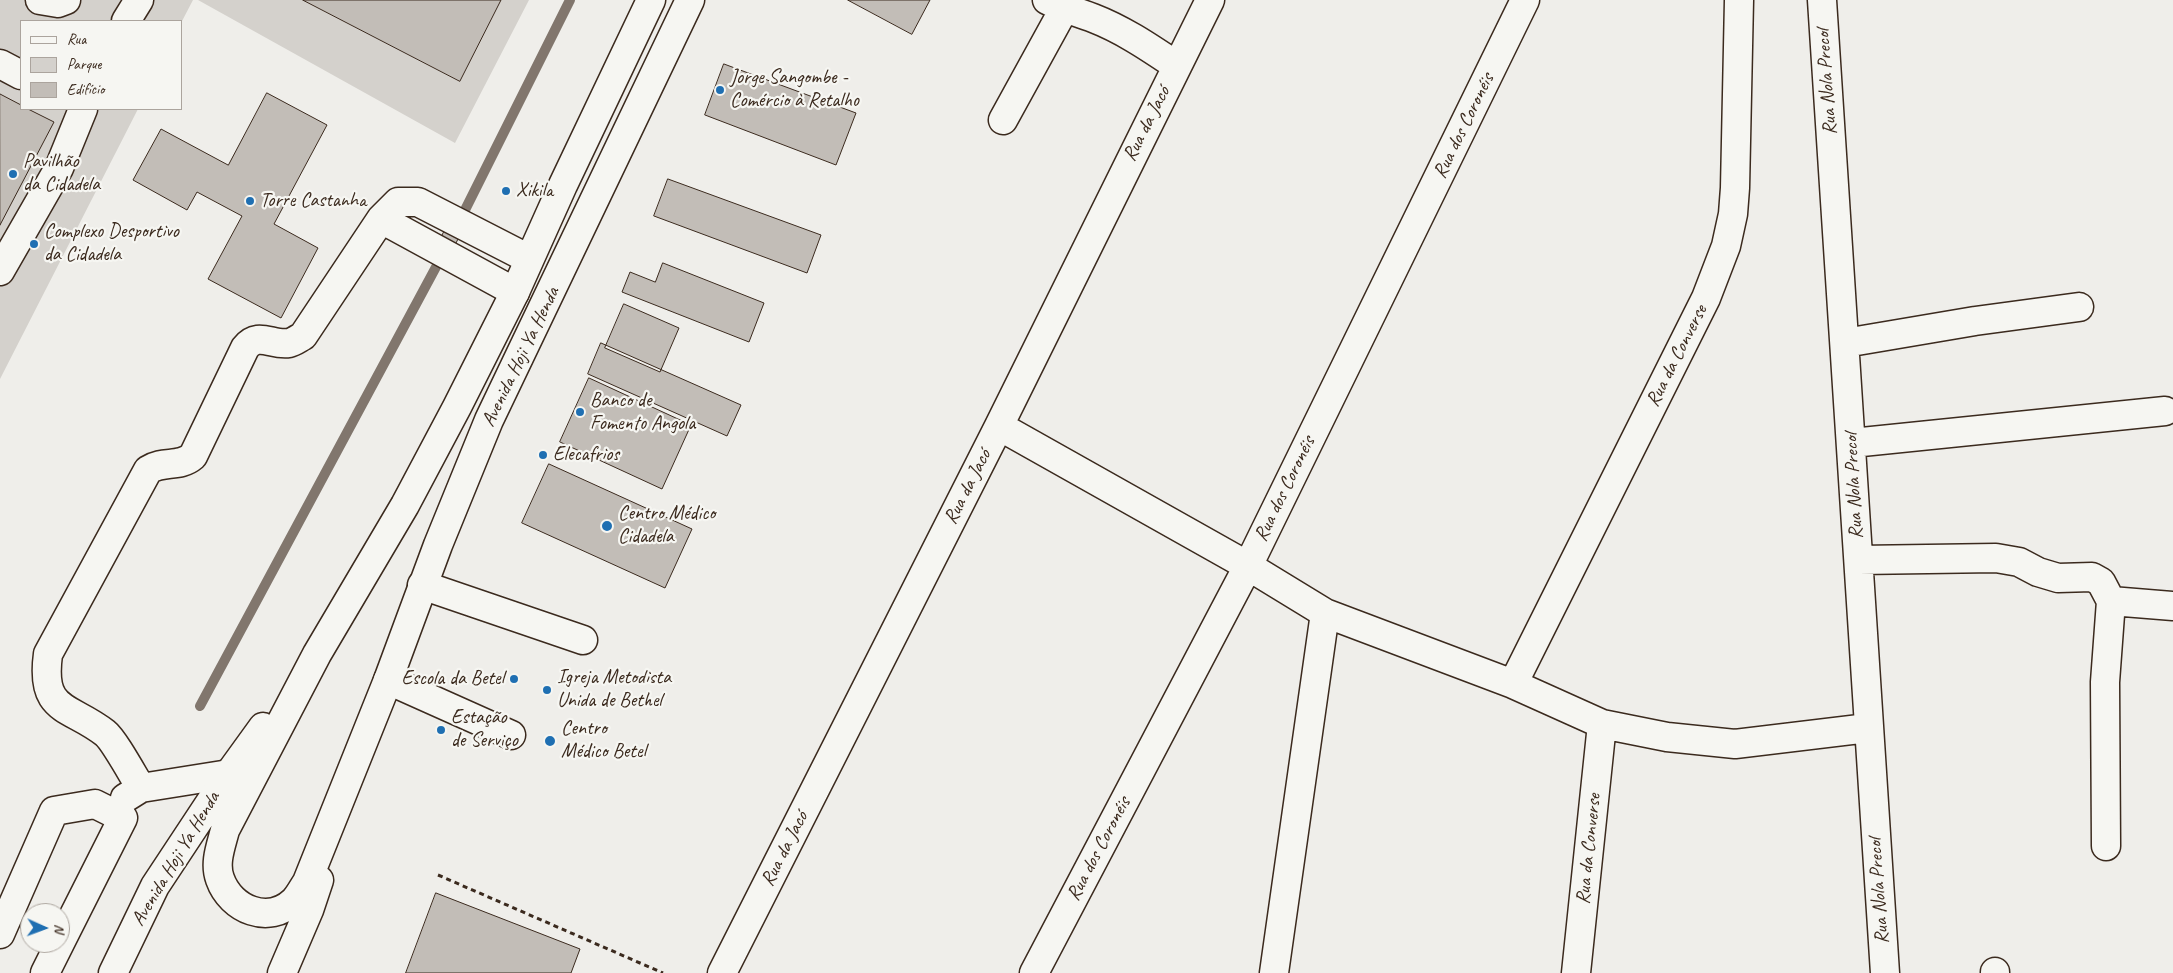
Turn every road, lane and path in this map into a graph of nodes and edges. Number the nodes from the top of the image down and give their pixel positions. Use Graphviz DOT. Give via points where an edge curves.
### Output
graph roads {
  1 [pos="40,0"];
  2 [pos="66,0"];
  3 [pos="139,0"];
  4 [pos="651,0"];
  5 [pos="690,0"];
  6 [pos="1210,0"];
  7 [pos="1525,0"];
  8 [pos="1739,0"];
  9 [pos="1822,0"];
  10 [pos="1055,4"];
  11 [pos="127,20"];
  12 [pos="0,64"];
  13 [pos="1177,66"];
  14 [pos="20,74"];
  15 [pos="83,110"];
  16 [pos="1003,120"];
  17 [pos="381,219"];
  18 [pos="529,260"];
  19 [pos="0,271"];
  20 [pos="515,292"];
  21 [pos="2080,306"];
  22 [pos="1845,343"];
  23 [pos="2165,411"];
  24 [pos="999,426"];
  25 [pos="1852,443"];
  26 [pos="1859,560"];
  27 [pos="1248,566"];
  28 [pos="422,585"];
  29 [pos="2111,602"];
  30 [pos="2173,606"];
  31 [pos="1325,613"];
  32 [pos="583,640"];
  33 [pos="318,654"];
  34 [pos="388,680"];
  35 [pos="1513,684"];
  36 [pos="371,722"];
  37 [pos="1602,724"];
  38 [pos="1868,728"];
  39 [pos="511,735"];
  40 [pos="229,774"];
  41 [pos="141,788"];
  42 [pos="106,810"];
  43 [pos="2106,846"];
  44 [pos="438,875"];
  45 [pos="70,923"];
  46 [pos="0,934"];
  47 [pos="55,953"];
  48 [pos="45,973"];
  49 [pos="113,973"];
  50 [pos="282,973"];
  51 [pos="663,973"];
  52 [pos="722,973"];
  53 [pos="1034,973"];
  54 [pos="1274,973"];
  55 [pos="1576,973"];
  56 [pos="1885,973"];
  1 -- 2 [label="street" via="58,3"];
  3 -- 11 [label="street"];
  4 -- 18 [label="street, Avenida Hoji Ya Henda"];
  5 -- 28 [label="street, Avenida Hoji Ya Henda" via="489,420"];
  6 -- 13 [label="street, Rua da Jacó"];
  7 -- 27 [label="street, Rua dos Coronéis"];
  8 -- 35 [label="street, Rua da Converse" via="1735,188 1726,246 1706,298"];
  9 -- 22 [label="street, Rua Nola Precol"];
  10 -- 13 [label="street" via="1134,37"];
  10 -- 16 [label="street"];
  12 -- 14 [label="street"];
  13 -- 24 [label="street, Rua da Jacó"];
  15 -- 19 [label="street" via="59,168"];
  17 -- 18 [label="street" via="398,202 418,202"];
  17 -- 20 [label="street"];
  17 -- 41 [label="street" via="304,336 288,343 250,342 193,456 187,461 161,463 148,470 48,654 49,690 58,705 107,734"];
  18 -- 20 [label="street, Avenida Hoji Ya Henda"];
  20 -- 33 [label="street, Avenida Hoji Ya Henda" via="405,506"];
  21 -- 22 [label="street"];
  22 -- 25 [label="street, Rua Nola Precol"];
  23 -- 25 [label="street"];
  24 -- 27 [label="street"];
  24 -- 52 [label="street, Rua da Jacó"];
  25 -- 26 [label="street, Rua Nola Precol"];
  26 -- 29 [label="street" via="1996,558 2019,562 2058,578 2092,578 2102,582"];
  26 -- 38 [label="street, Rua Nola Precol"];
  27 -- 31 [label="street"];
  27 -- 53 [label="street, Rua dos Coronéis"];
  28 -- 32 [label="street"];
  28 -- 34 [label="street, Avenida Hoji Ya Henda"];
  29 -- 30 [label="street"];
  29 -- 43 [label="street" via="2104,682"];
  31 -- 35 [label="street"];
  31 -- 54 [label="street"];
  33 -- 36 [label="street" via="225,830 218,858 220,879 240,906 254,913 264,913 294,901 307,882"];
  33 -- 40 [label="street, Avenida Hoji Ya Henda"];
  34 -- 36 [label="street, Avenida Hoji Ya Henda"];
  34 -- 39 [label="street"];
  35 -- 37 [label="street"];
  36 -- 50 [label="street" via="309,910"];
  37 -- 38 [label="street" via="1667,737 1735,744"];
  37 -- 55 [label="street, Rua da Converse"];
  38 -- 56 [label="street, Rua Nola Precol"];
  40 -- 41 [label="street"];
  40 -- 49 [label="street, Avenida Hoji Ya Henda" via="155,886"];
  41 -- 42 [label="street"];
  42 -- 45 [label="street" via="123,818"];
  42 -- 46 [label="street" via="95,804 54,811"];
  44 -- 51 [label="path"];
  47 -- 48 [label="street"];
}
